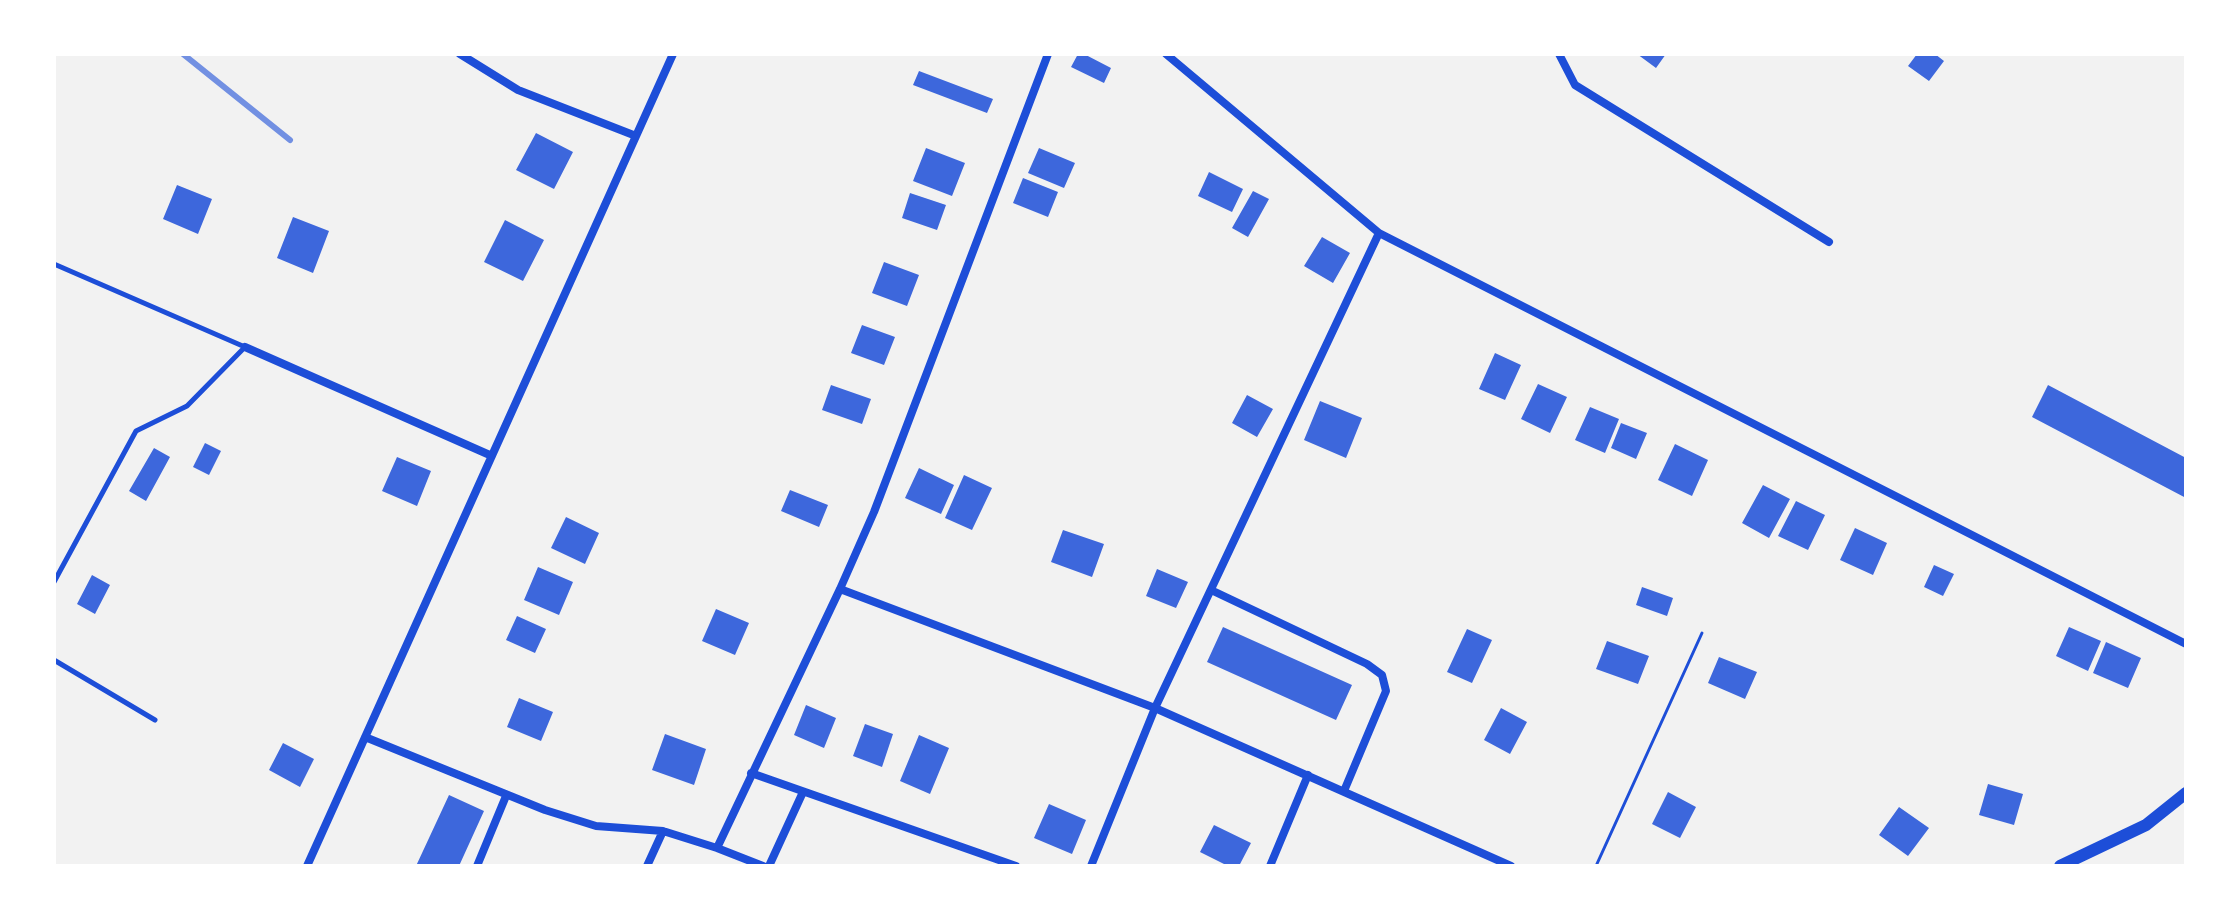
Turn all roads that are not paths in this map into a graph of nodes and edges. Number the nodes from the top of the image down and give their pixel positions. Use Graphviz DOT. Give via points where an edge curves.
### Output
graph roads {
  1 [pos="460,54"];
  2 [pos="673,54"];
  3 [pos="1048,54"];
  4 [pos="1166,54"];
  5 [pos="1559,54"];
  6 [pos="636,136"];
  7 [pos="1379,233"];
  8 [pos="1829,242"];
  9 [pos="54,264"];
  10 [pos="245,347"];
  11 [pos="492,456"];
  12 [pos="54,582"];
  13 [pos="840,589"];
  14 [pos="1211,590"];
  15 [pos="2186,644"];
  16 [pos="54,660"];
  17 [pos="1155,708"];
  18 [pos="155,720"];
  19 [pos="365,737"];
  20 [pos="751,773"];
  21 [pos="1308,775"];
  22 [pos="1344,791"];
  23 [pos="803,792"];
  24 [pos="2186,793"];
  25 [pos="506,796"];
  26 [pos="663,831"];
  27 [pos="717,848"];
  28 [pos="307,866"];
  29 [pos="477,866"];
  30 [pos="647,866"];
  31 [pos="766,866"];
  32 [pos="1016,866"];
  33 [pos="1091,866"];
  34 [pos="1270,866"];
  35 [pos="1511,866"];
  36 [pos="2060,866"];
  1 -- 6 [label="street" via="518,90"];
  2 -- 6 [label="street"];
  3 -- 13 [label="street"];
  4 -- 7 [label="street"];
  5 -- 8 [label="street" via="1575,85"];
  6 -- 11 [label="street"];
  7 -- 14 [label="street"];
  7 -- 15 [label="street"];
  9 -- 10 [label="lane"];
  10 -- 11 [label="street"];
  10 -- 12 [label="lane" via="187,406 136,431"];
  11 -- 19 [label="street"];
  13 -- 17 [label="street"];
  13 -- 20 [label="street"];
  14 -- 17 [label="street"];
  14 -- 22 [label="street" via="1382,675 1386,691"];
  16 -- 18 [label="lane"];
  17 -- 21 [label="street"];
  17 -- 33 [label="street"];
  19 -- 25 [label="street"];
  19 -- 28 [label="street"];
  20 -- 23 [label="street"];
  20 -- 27 [label="street"];
  21 -- 22 [label="street"];
  21 -- 34 [label="street"];
  22 -- 35 [label="street"];
  23 -- 31 [label="street"];
  23 -- 32 [label="street"];
  24 -- 36 [label="street" via="2146,825"];
  25 -- 26 [label="street" via="596,826"];
  25 -- 29 [label="street"];
  26 -- 27 [label="street"];
  26 -- 30 [label="street"];
  27 -- 31 [label="street"];
}
